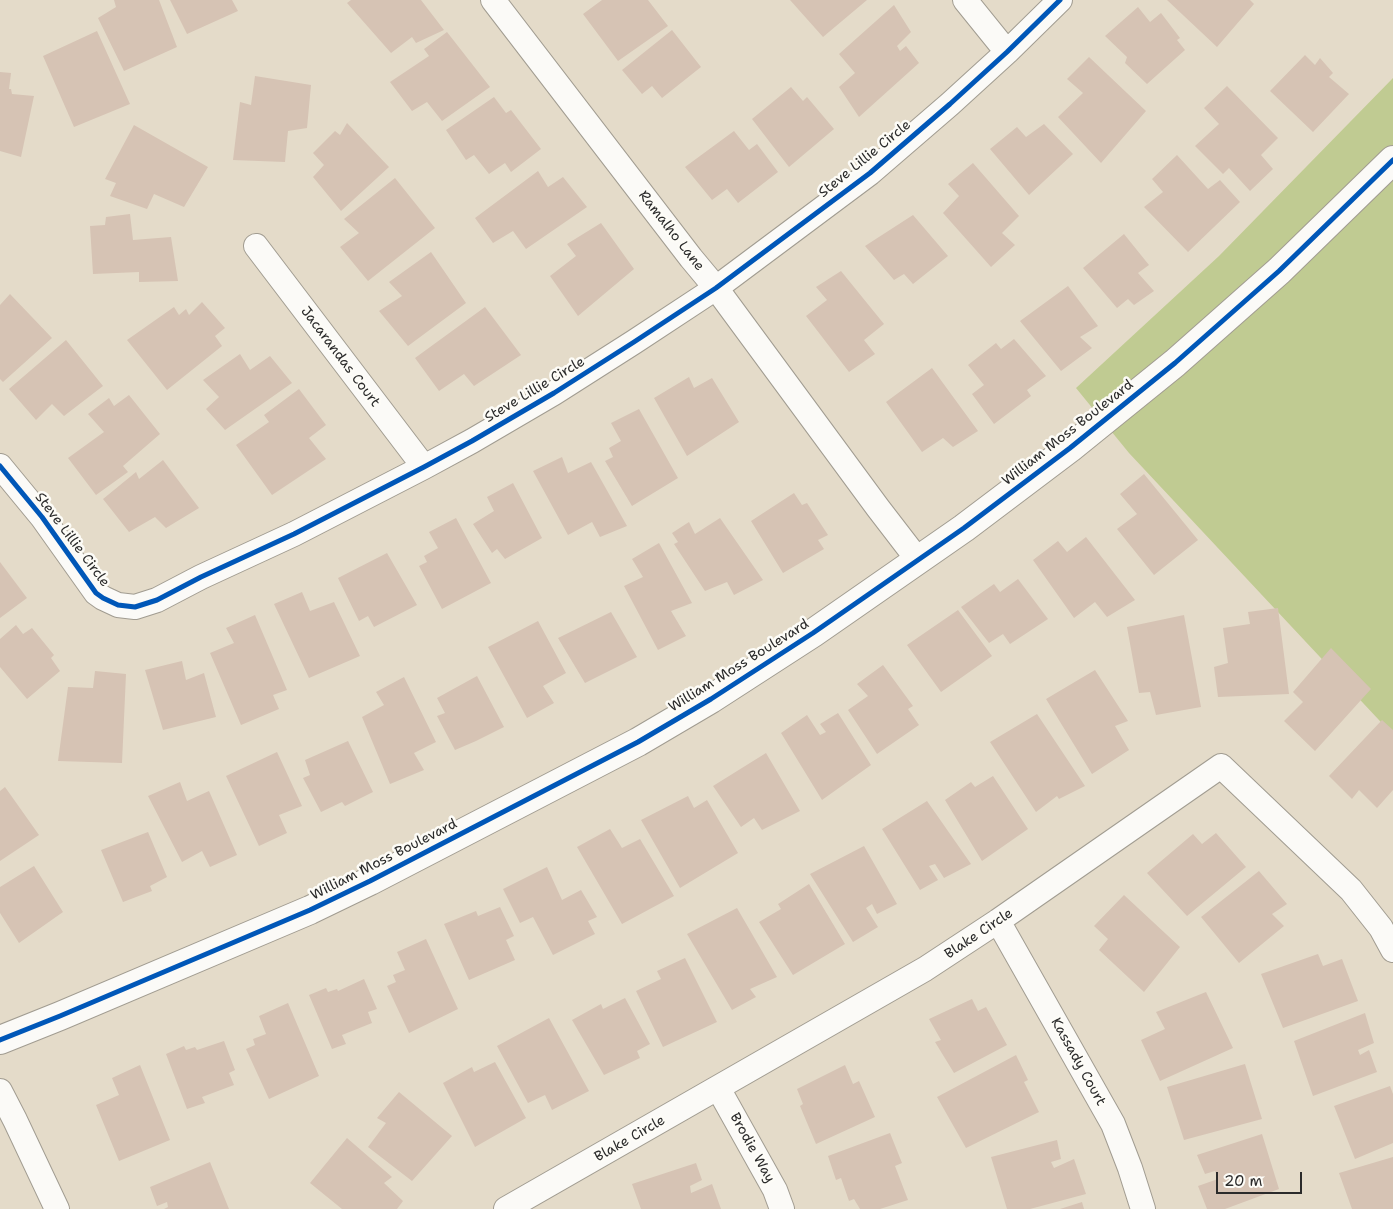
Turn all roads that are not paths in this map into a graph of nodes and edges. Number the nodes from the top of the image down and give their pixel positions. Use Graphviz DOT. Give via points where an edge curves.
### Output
graph roads {
  1 [pos="493,0"];
  2 [pos="965,0"];
  3 [pos="1060,0"];
  4 [pos="1007,52"];
  5 [pos="1393,160"];
  6 [pos="256,246"];
  7 [pos="716,288"];
  8 [pos="0,466"];
  9 [pos="424,467"];
  10 [pos="918,560"];
  11 [pos="998,921"];
  12 [pos="1393,950"];
  13 [pos="0,1040"];
  14 [pos="718,1088"];
  15 [pos="0,1091"];
  16 [pos="57,1209"];
  17 [pos="506,1209"];
  18 [pos="782,1209"];
  19 [pos="1143,1209"];
  1 -- 7 [label="street, Ramalho Lane"];
  2 -- 4 [label="street"];
  3 -- 4 [label="street, Steve Lillie Circle"];
  4 -- 7 [label="street, Steve Lillie Circle" via="870,173"];
  5 -- 10 [label="street, William Moss Boulevard" via="1279,271 1175,363 1070,448"];
  6 -- 9 [label="street, Jacarandas Court"];
  7 -- 9 [label="street, Steve Lillie Circle" via="554,393"];
  7 -- 10 [label="street, Ramalho Lane"];
  8 -- 9 [label="street, Steve Lillie Circle" via="42,517 96,593 118,605 135,606 157,600"];
  10 -- 13 [label="street, William Moss Boulevard" via="813,633 638,742 310,910"];
  11 -- 12 [label="street, Blake Circle" via="1221,766 1351,890 1381,928"];
  11 -- 14 [label="street, Blake Circle" via="925,970"];
  11 -- 19 [label="street, Kassady Court" via="1113,1124"];
  14 -- 17 [label="street, Blake Circle"];
  14 -- 18 [label="street, Brodie Way" via="775,1190"];
  15 -- 16 [label="street"];
}
